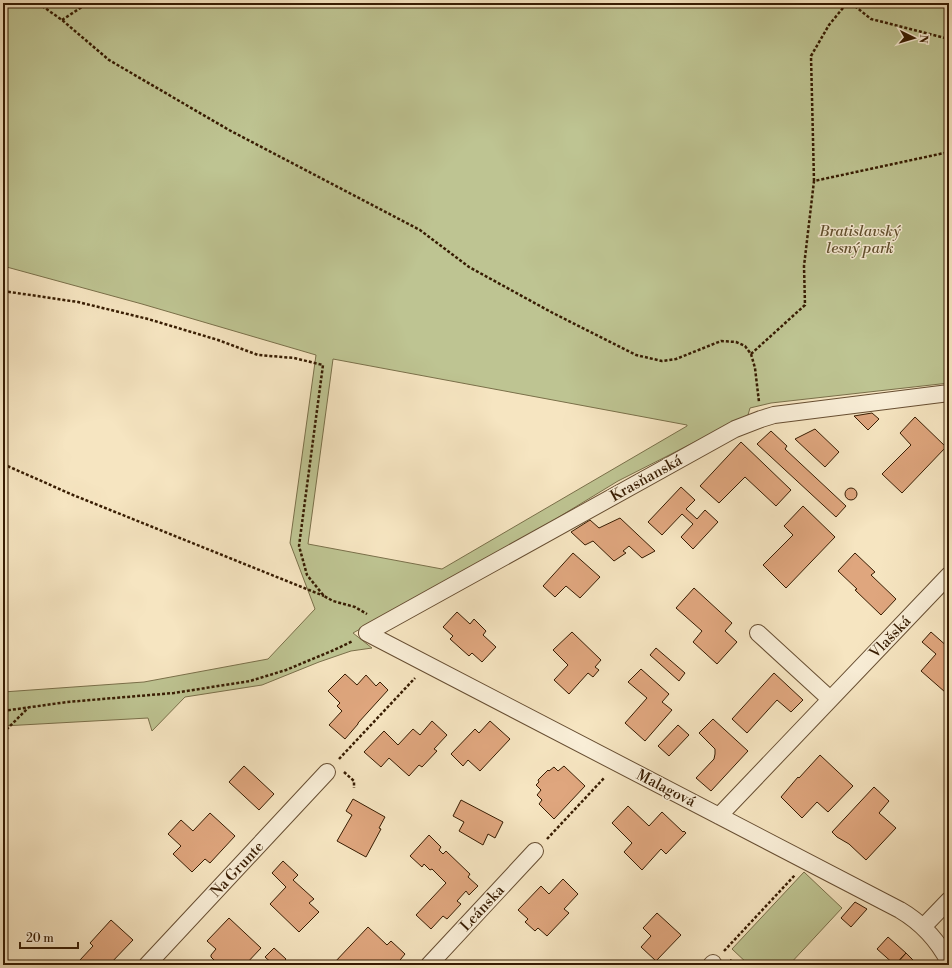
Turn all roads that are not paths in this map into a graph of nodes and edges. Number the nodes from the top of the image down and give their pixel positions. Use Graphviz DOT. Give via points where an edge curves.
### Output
graph roads {
  1 [pos="949,393"];
  2 [pos="949,575"];
  3 [pos="374,630"];
  4 [pos="758,633"];
  5 [pos="830,699"];
  6 [pos="334,768"];
  7 [pos="719,816"];
  8 [pos="535,851"];
  9 [pos="949,900"];
  10 [pos="924,926"];
  11 [pos="949,962"];
  12 [pos="147,965"];
  13 [pos="429,965"];
  1 -- 3 [label="street, Krasňanská" via="789,413 761,419 724,434"];
  2 -- 5 [label="street, Vlašská"];
  3 -- 7 [label="street, Malagová" via="428,665"];
  4 -- 5 [label="street"];
  5 -- 7 [label="street, Vlašská"];
  6 -- 12 [label="street, Na Grunte"];
  7 -- 10 [label="street, Malagová" via="906,914"];
  8 -- 13 [label="street, Leánska"];
  9 -- 10 [label="street"];
  10 -- 11 [label="street, Malagová"];
}
